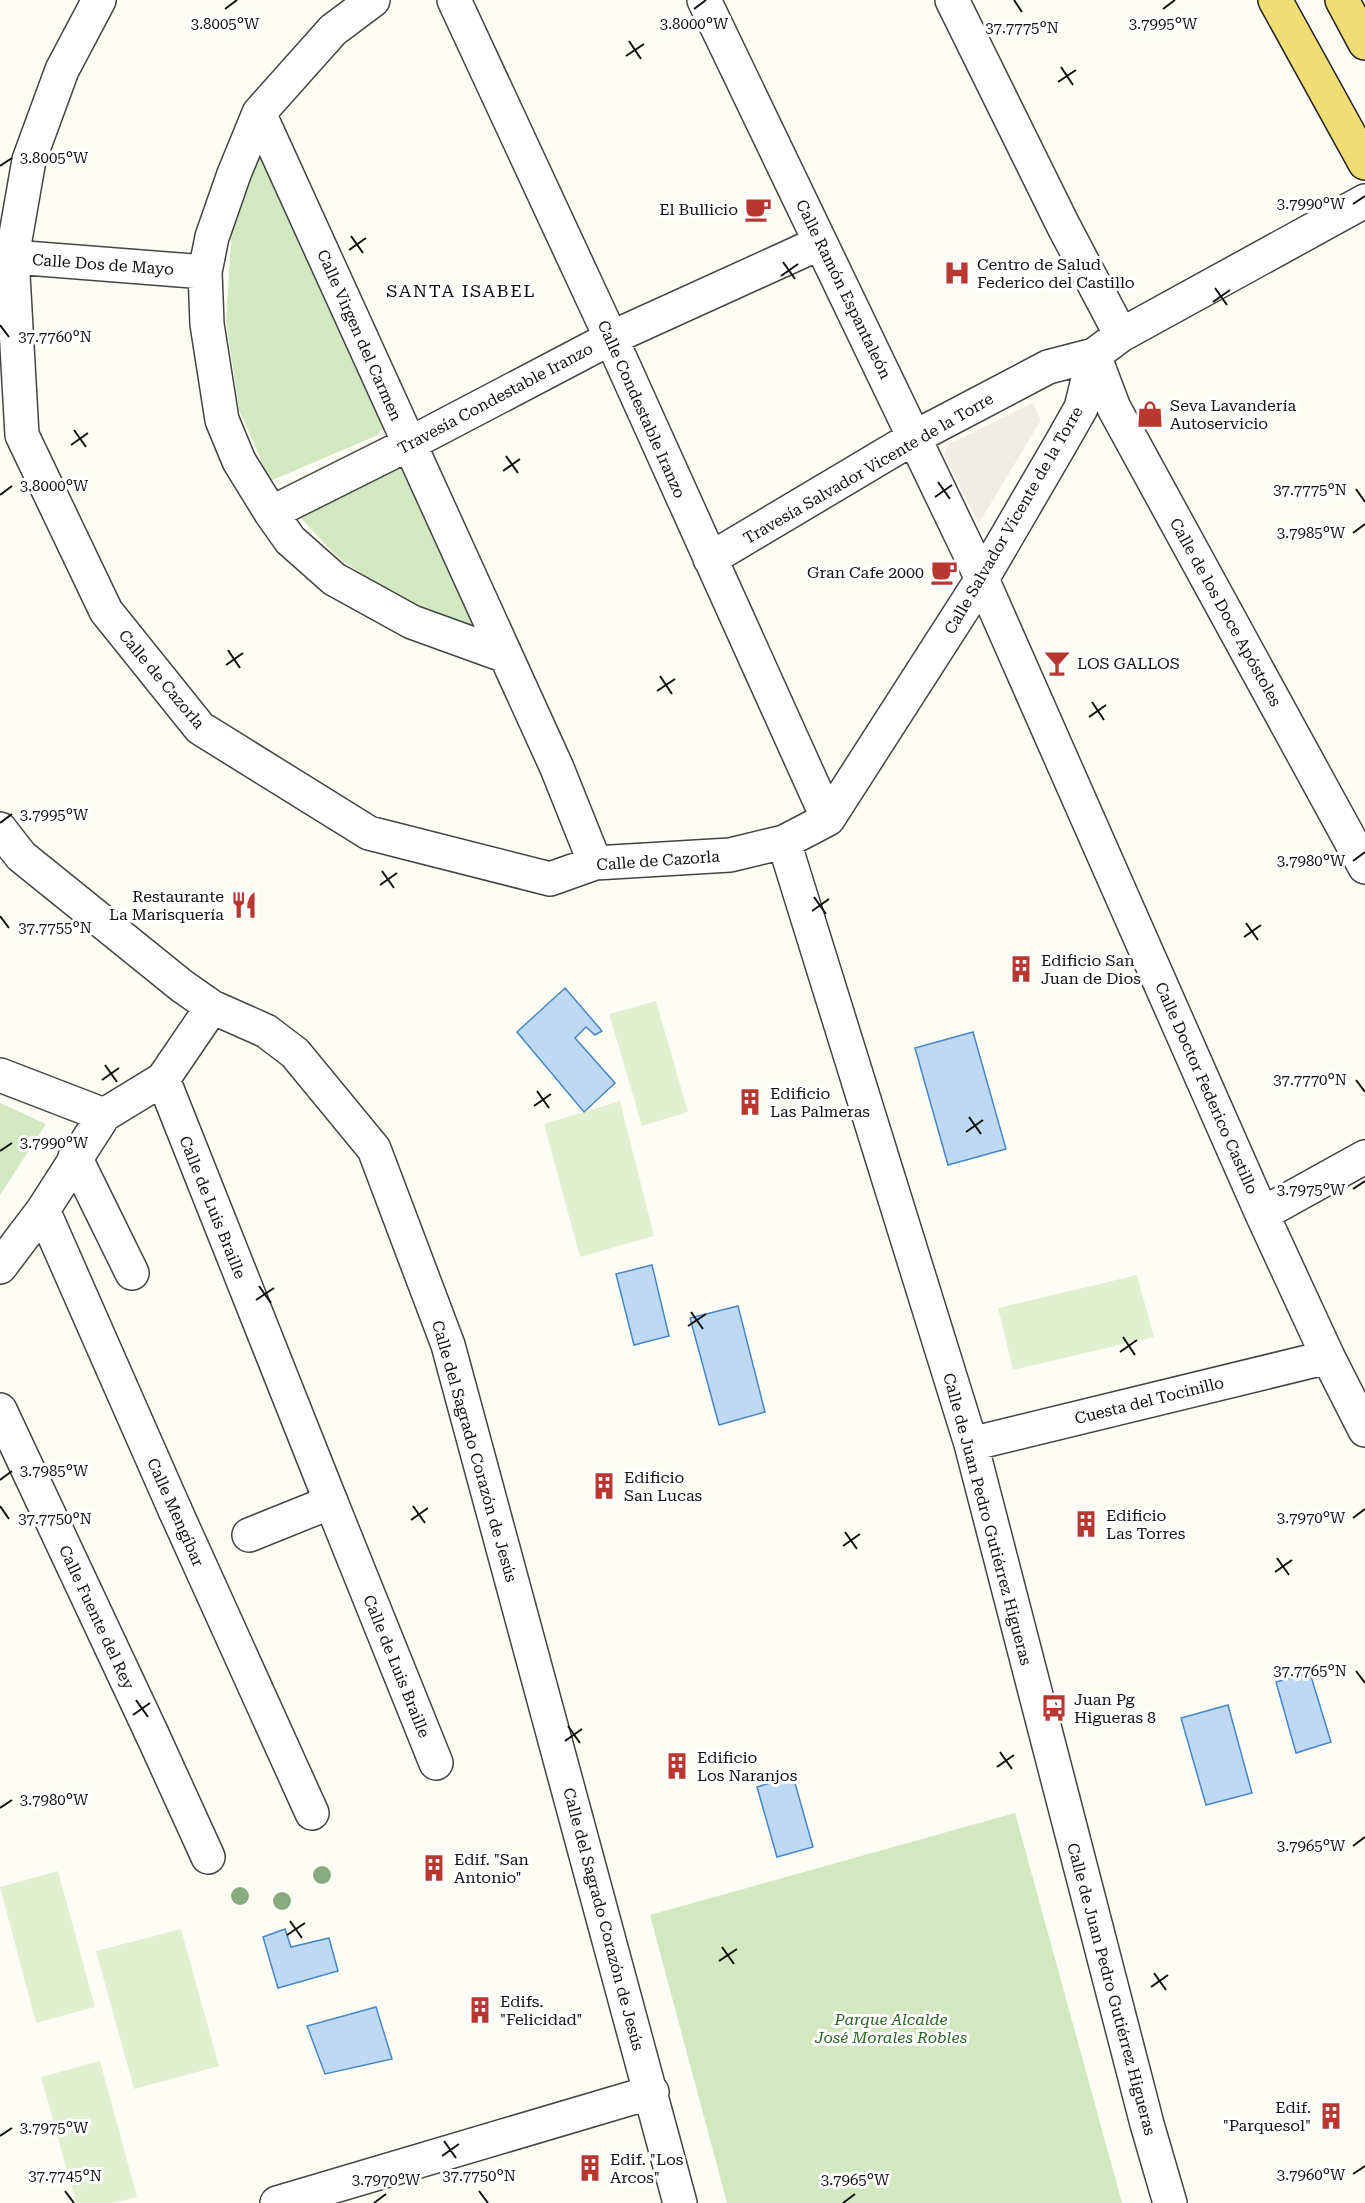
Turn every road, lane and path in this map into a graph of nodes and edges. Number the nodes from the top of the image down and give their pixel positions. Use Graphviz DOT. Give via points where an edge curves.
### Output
graph roads {
  1 [pos="99,0"];
  2 [pos="373,0"];
  3 [pos="454,0"];
  4 [pos="704,0"];
  5 [pos="952,0"];
  6 [pos="1275,0"];
  7 [pos="1342,0"];
  8 [pos="1365,43"];
  9 [pos="259,113"];
  10 [pos="1365,163"];
  11 [pos="1365,201"];
  12 [pos="820,243"];
  13 [pos="6,256"];
  14 [pos="206,272"];
  15 [pos="1121,335"];
  16 [pos="611,338"];
  17 [pos="1094,355"];
  18 [pos="915,437"];
  19 [pos="409,444"];
  20 [pos="271,513"];
  21 [pos="710,559"];
  22 [pos="982,579"];
  23 [pos="506,656"];
  24 [pos="828,819"];
  25 [pos="0,829"];
  26 [pos="784,842"];
  27 [pos="595,863"];
  28 [pos="1365,867"];
  29 [pos="212,1007"];
  30 [pos="0,1075"];
  31 [pos="163,1079"];
  32 [pos="104,1115"];
  33 [pos="75,1157"];
  34 [pos="1365,1157"];
  35 [pos="43,1210"];
  36 [pos="1262,1214"];
  37 [pos="0,1267"];
  38 [pos="132,1274"];
  39 [pos="1328,1357"];
  40 [pos="0,1410"];
  41 [pos="1365,1430"];
  42 [pos="971,1444"];
  43 [pos="331,1502"];
  44 [pos="249,1535"];
  45 [pos="436,1763"];
  46 [pos="312,1813"];
  47 [pos="208,1857"];
  48 [pos="652,2092"];
  49 [pos="327,2196"];
  50 [pos="277,2203"];
  51 [pos="680,2203"];
  52 [pos="1170,2203"];
  1 -- 13 [label="street, Calle de Cazorla" via="62,70 29,160"];
  2 -- 9 [label="street" via="333,30"];
  3 -- 16 [label="street, Calle Condestable Iranzo"];
  4 -- 12 [label="street, Calle Ramón Espantaleón"];
  5 -- 15 [label="street"];
  6 -- 10 [label="main road"];
  7 -- 8 [label="main road"];
  9 -- 14 [label="street" via="212,237"];
  9 -- 19 [label="street, Calle Virgen del Carmen"];
  11 -- 15 [label="street"];
  12 -- 16 [label="street, Travesía Condestable Iranzo"];
  12 -- 18 [label="street, Calle Ramón Espantaleón"];
  13 -- 14 [label="street, Calle Dos de Mayo"];
  13 -- 27 [label="street, Calle de Cazorla" via="22,435 106,611 200,728 369,833 550,879"];
  14 -- 20 [label="street" via="208,333 222,420 239,461"];
  15 -- 17 [label="street"];
  16 -- 19 [label="street, Travesía Condestable Iranzo"];
  16 -- 21 [label="street, Calle Condestable Iranzo"];
  17 -- 18 [label="street, Travesía Salvador Vicente de la Torre" via="1048,367"];
  17 -- 22 [label="street, Calle Salvador Vicente de la Torre" via="1081,408"];
  17 -- 28 [label="street, Calle de los Doce Apóstoles" via="1114,408"];
  18 -- 21 [label="street, Travesía Salvador Vicente de la Torre"];
  18 -- 22 [label="street, Calle Ramón Espantaleón"];
  19 -- 20 [label="street, Travesía Condestable Iranzo"];
  19 -- 23 [label="street, Calle Virgen del Carmen"];
  20 -- 23 [label="street" via="290,540 319,566 373,603 412,622"];
  21 -- 24 [label="street, Calle Condestable Iranzo"];
  22 -- 24 [label="street, Calle Salvador Vicente de la Torre"];
  22 -- 36 [label="street, Calle Doctor Federico Castillo"];
  23 -- 27 [label="street, Calle Virgen del Carmen"];
  24 -- 26 [label="street, Calle de Cazorla"];
  25 -- 29 [label="street, Calle del Sagrado Corazón de Jesús" via="21,856"];
  26 -- 27 [label="street, Calle de Cazorla" via="730,855"];
  26 -- 42 [label="street, Calle de Juan Pedro Gutiérrez Higueras"];
  29 -- 31 [label="street"];
  29 -- 48 [label="street, Calle del Sagrado Corazón de Jesús" via="266,1031 295,1053 374,1149 448,1345"];
  30 -- 32 [label="street"];
  31 -- 32 [label="street"];
  31 -- 43 [label="street, Calle de Luis Braille"];
  32 -- 33 [label="street"];
  33 -- 35 [label="street"];
  33 -- 38 [label="street"];
  34 -- 36 [label="street"];
  35 -- 37 [label="street"];
  35 -- 46 [label="street, Calle Mengíbar"];
  36 -- 39 [label="street, Calle Doctor Federico Castillo"];
  39 -- 41 [label="street, Calle Doctor Federico Castillo"];
  39 -- 42 [label="street, Cuesta del Tocinillo"];
  40 -- 47 [label="street, Calle Fuente del Rey"];
  42 -- 52 [label="street, Calle de Juan Pedro Gutiérrez Higueras"];
  43 -- 44 [label="street"];
  43 -- 45 [label="street, Calle de Luis Braille"];
  48 -- 49 [label="street"];
  48 -- 51 [label="street, Calle del Sagrado Corazón de Jesús"];
  49 -- 50 [label="street"];
}
